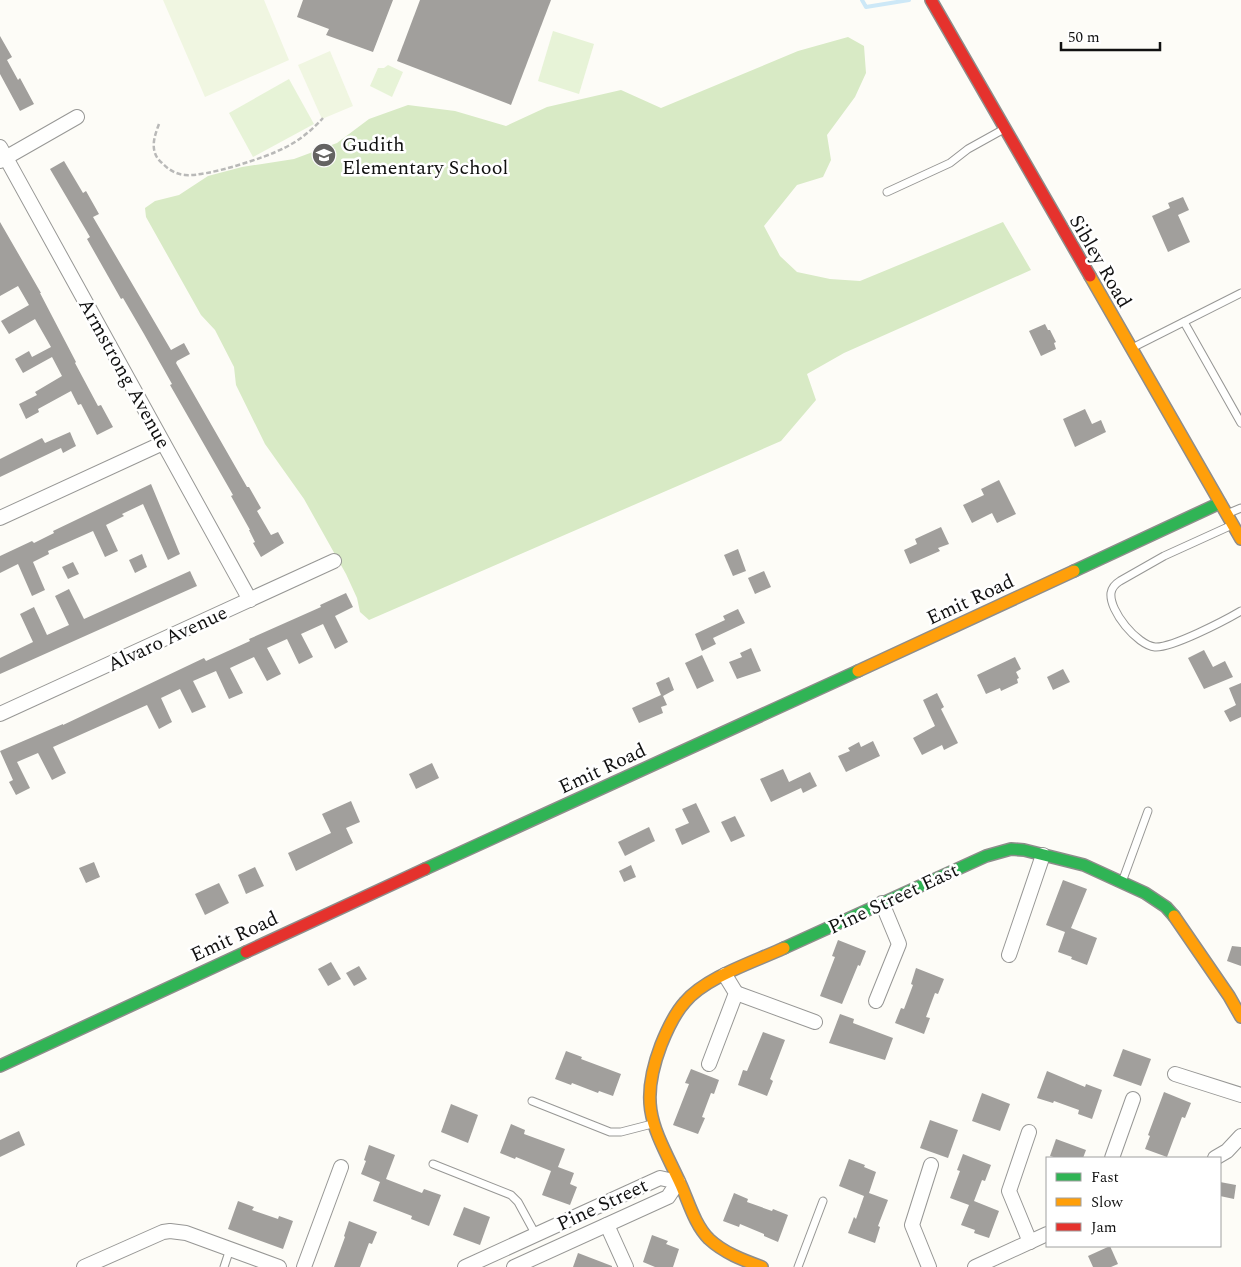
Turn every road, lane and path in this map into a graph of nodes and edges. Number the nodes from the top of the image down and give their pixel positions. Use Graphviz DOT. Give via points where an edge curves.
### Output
graph roads {
  1 [pos="931,0"];
  2 [pos="77,117"];
  3 [pos="324,118"];
  4 [pos="160,124"];
  5 [pos="1004,129"];
  6 [pos="2,155"];
  7 [pos="887,192"];
  8 [pos="1241,293"];
  9 [pos="1184,322"];
  10 [pos="1130,348"];
  11 [pos="1241,423"];
  12 [pos="163,442"];
  13 [pos="1220,503"];
  14 [pos="1241,508"];
  15 [pos="1226,514"];
  16 [pos="0,518"];
  17 [pos="1233,525"];
  18 [pos="1241,539"];
  19 [pos="334,561"];
  20 [pos="250,600"];
  21 [pos="1241,611"];
  22 [pos="0,714"];
  23 [pos="1148,811"];
  24 [pos="1043,855"];
  25 [pos="1122,882"];
  26 [pos="882,904"];
  27 [pos="1009,955"];
  28 [pos="725,975"];
  29 [pos="736,993"];
  30 [pos="876,1001"];
  31 [pos="1241,1017"];
  32 [pos="815,1022"];
  33 [pos="709,1064"];
  34 [pos="0,1066"];
  35 [pos="1175,1074"];
  36 [pos="1241,1095"];
  37 [pos="1133,1099"];
  38 [pos="532,1101"];
  39 [pos="653,1124"];
  40 [pos="1029,1132"];
  41 [pos="1241,1136"];
  42 [pos="1112,1157"];
  43 [pos="1217,1157"];
  44 [pos="433,1164"];
  45 [pos="930,1165"];
  46 [pos="341,1167"];
  47 [pos="678,1182"];
  48 [pos="823,1201"];
  49 [pos="577,1216"];
  50 [pos="607,1225"];
  51 [pos="586,1234"];
  52 [pos="1046,1234"];
  53 [pos="536,1235"];
  54 [pos="518,1242"];
  55 [pos="1030,1242"];
  56 [pos="230,1249"];
  57 [pos="732,1262"];
  58 [pos="528,1264"];
  59 [pos="84,1267"];
  60 [pos="224,1267"];
  61 [pos="279,1267"];
  62 [pos="304,1267"];
  63 [pos="465,1267"];
  64 [pos="514,1267"];
  65 [pos="626,1267"];
  66 [pos="762,1267"];
  67 [pos="798,1267"];
  68 [pos="929,1267"];
  69 [pos="975,1267"];
  1 -- 5 [label="street, Sibley Road"];
  2 -- 6 [label="street" via="19,150"];
  3 -- 4 [label="path" via="286,148 261,159 184,175 170,170 159,160 153,138"];
  5 -- 7 [label="lane" via="950,163"];
  5 -- 10 [label="street, Sibley Road"];
  6 -- 12 [label="street, Armstrong Avenue"];
  8 -- 9 [label="lane"];
  9 -- 10 [label="lane"];
  9 -- 11 [label="lane"];
  10 -- 13 [label="street, Sibley Road"];
  12 -- 16 [label="street"];
  12 -- 20 [label="street, Armstrong Avenue"];
  13 -- 15 [label="street, Sibley Road"];
  13 -- 34 [label="street, Emit Road"];
  14 -- 15 [label="lane"];
  15 -- 17 [label="street, Sibley Road"];
  17 -- 18 [label="street, Sibley Road"];
  17 -- 21 [label="lane" via="1164,556 1120,581 1111,591 1111,597 1129,631 1138,640 1156,647 1180,641"];
  19 -- 20 [label="street, Alvaro Avenue"];
  20 -- 22 [label="street, Alvaro Avenue"];
  23 -- 25 [label="lane"];
  24 -- 25 [label="street, Pine Street East" via="1084,865"];
  24 -- 26 [label="street, Pine Street East" via="1024,850 995,852"];
  24 -- 27 [label="street"];
  25 -- 31 [label="street, Pine Street East" via="1154,898 1176,918"];
  26 -- 28 [label="street, Pine Street East"];
  26 -- 30 [label="street" via="899,944"];
  28 -- 29 [label="street"];
  28 -- 39 [label="street, Pine Street East" via="696,990 670,1022 650,1081 649,1106"];
  29 -- 32 [label="street"];
  29 -- 33 [label="street"];
  35 -- 36 [label="street"];
  37 -- 42 [label="street"];
  38 -- 39 [label="lane" via="610,1132"];
  39 -- 47 [label="street, Pine Street East"];
  40 -- 55 [label="street" via="1008,1191"];
  41 -- 43 [label="street"];
  44 -- 53 [label="lane" via="511,1195"];
  45 -- 68 [label="street" via="912,1224"];
  46 -- 62 [label="street"];
  47 -- 49 [label="street, Pine Street" via="660,1178"];
  47 -- 50 [label="street, Pine Street" via="668,1197"];
  47 -- 57 [label="street, Pine Street East" via="701,1230"];
  48 -- 67 [label="lane"];
  49 -- 51 [label="street"];
  49 -- 53 [label="street, Pine Street"];
  50 -- 51 [label="street, Pine Street"];
  50 -- 65 [label="street"];
  51 -- 58 [label="street, Pine Street"];
  52 -- 55 [label="street"];
  53 -- 54 [label="street, Pine Street"];
  54 -- 58 [label="street"];
  54 -- 63 [label="street, Pine Street"];
  55 -- 69 [label="street"];
  56 -- 59 [label="street" via="186,1233 170,1231"];
  56 -- 60 [label="lane"];
  56 -- 61 [label="street"];
  57 -- 66 [label="street, Pine Street East"];
  58 -- 64 [label="street, Pine Street"];
}
